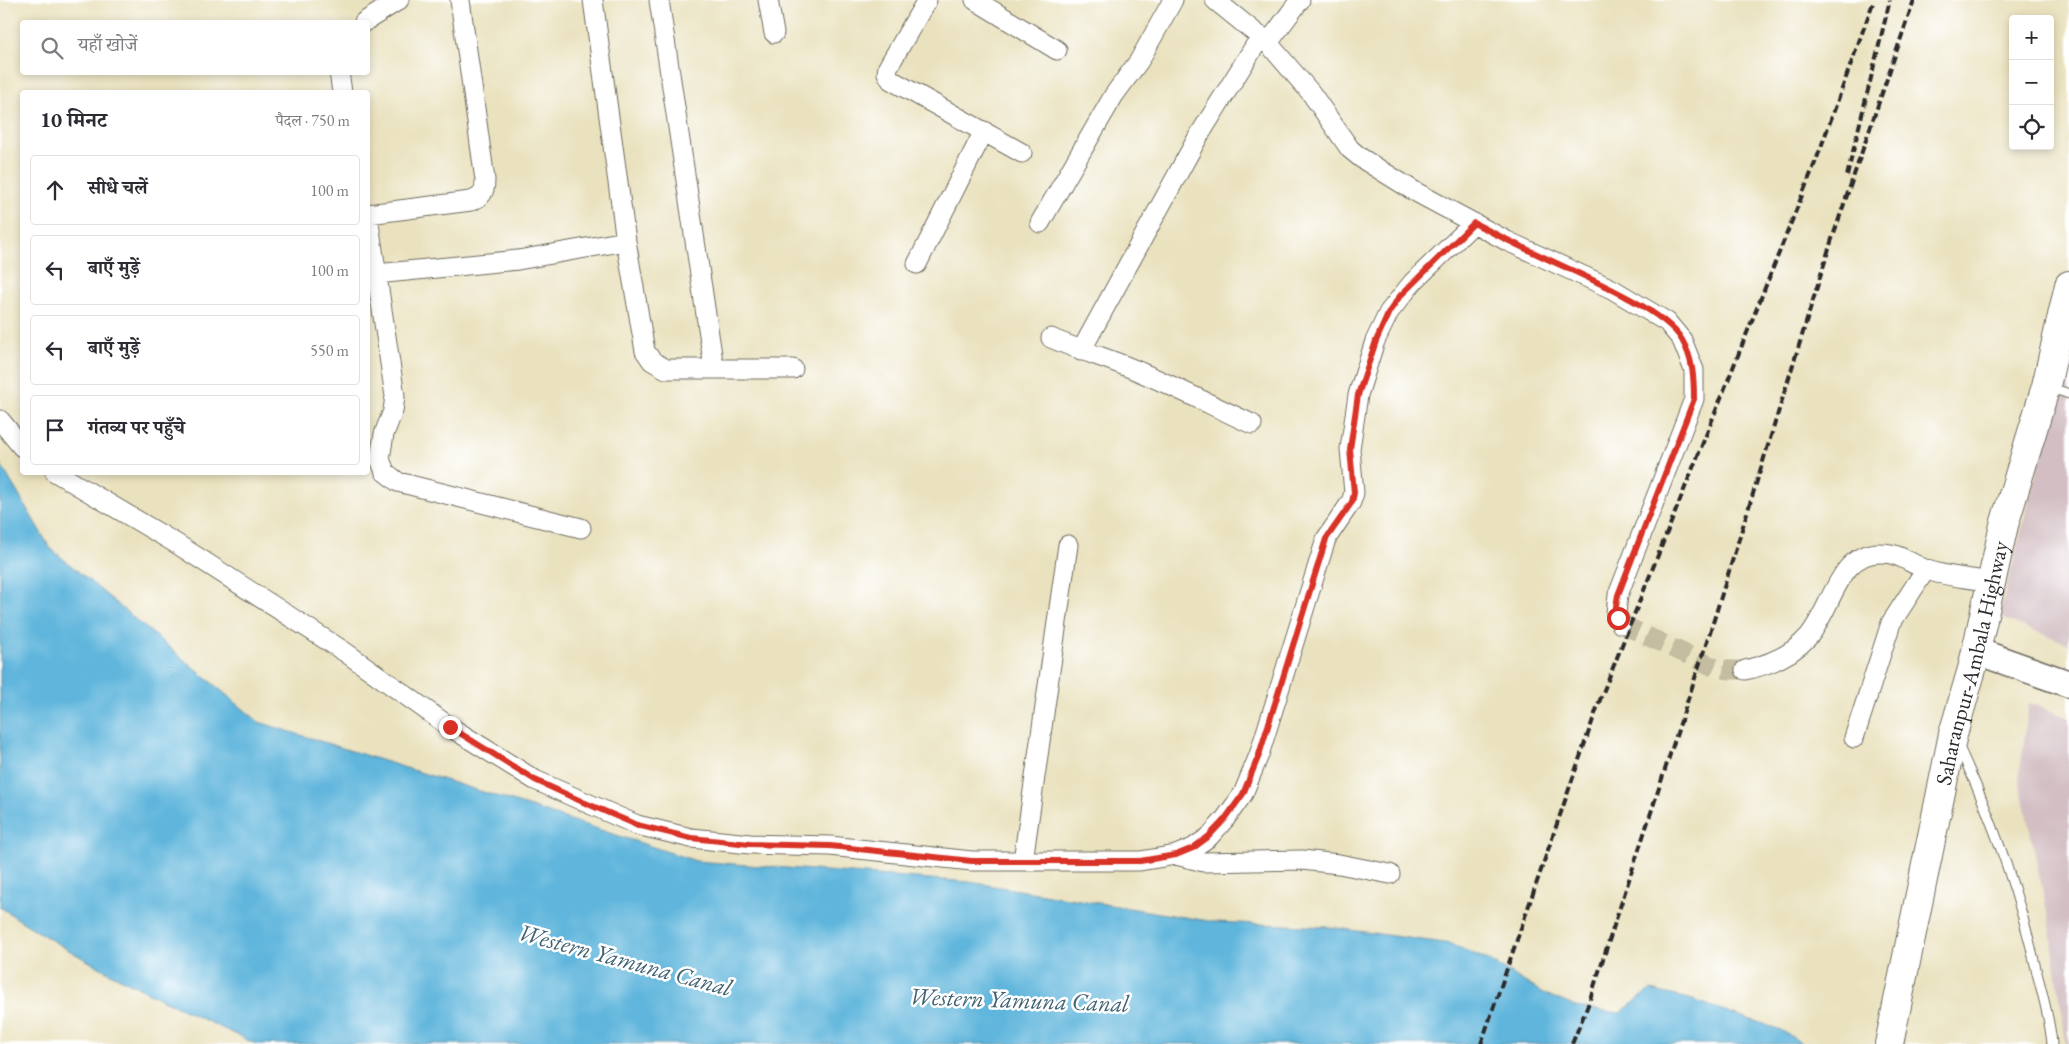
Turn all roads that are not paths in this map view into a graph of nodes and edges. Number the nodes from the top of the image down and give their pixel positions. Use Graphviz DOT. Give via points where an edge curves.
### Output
graph roads {
  1 [pos="399,0"];
  2 [pos="460,0"];
  3 [pos="593,0"];
  4 [pos="659,0"];
  5 [pos="768,0"];
  6 [pos="927,0"];
  7 [pos="975,0"];
  8 [pos="1174,0"];
  9 [pos="1215,0"];
  10 [pos="1300,0"];
  11 [pos="367,20"];
  12 [pos="774,33"];
  13 [pos="1264,40"];
  14 [pos="1057,50"];
  15 [pos="339,75"];
  16 [pos="342,90"];
  17 [pos="984,131"];
  18 [pos="1022,153"];
  19 [pos="370,216"];
  20 [pos="1040,222"];
  21 [pos="1474,223"];
  22 [pos="370,230"];
  23 [pos="626,241"];
  24 [pos="917,264"];
  25 [pos="376,274"];
  26 [pos="2069,285"];
  27 [pos="1051,338"];
  28 [pos="1081,351"];
  29 [pos="714,368"];
  30 [pos="793,369"];
  31 [pos="2058,390"];
  32 [pos="0,420"];
  33 [pos="1252,424"];
  34 [pos="20,445"];
  35 [pos="63,475"];
  36 [pos="581,528"];
  37 [pos="1068,545"];
  38 [pos="1926,569"];
  39 [pos="1991,582"];
  40 [pos="1621,624"];
  41 [pos="1976,651"];
  42 [pos="1745,670"];
  43 [pos="2069,684"];
  44 [pos="1953,734"];
  45 [pos="1854,738"];
  46 [pos="1176,855"];
  47 [pos="1023,861"];
  48 [pos="1390,874"];
  49 [pos="1889,1044"];
  50 [pos="2052,1044"];
  1 -- 11 [label="street"];
  2 -- 19 [label="street" via="485,190 471,201"];
  3 -- 23 [label="street"];
  4 -- 29 [label="street"];
  5 -- 12 [label="street"];
  6 -- 17 [label="street" via="888,67 888,76 893,82"];
  7 -- 14 [label="street"];
  8 -- 20 [label="street"];
  9 -- 13 [label="street"];
  10 -- 13 [label="street"];
  13 -- 21 [label="street" via="1311,93 1350,149 1414,191"];
  13 -- 28 [label="street" via="1198,137"];
  15 -- 16 [label="street"];
  17 -- 18 [label="street"];
  17 -- 24 [label="street"];
  21 -- 40 [label="street" via="1612,289 1667,322 1682,340 1694,370 1694,399 1618,595 1616,613"];
  21 -- 46 [label="street" via="1413,282 1389,312 1358,395 1350,449 1352,502 1326,539 1259,755 1243,794 1225,819 1208,837"];
  22 -- 25 [label="street"];
  23 -- 25 [label="street" via="518,260"];
  23 -- 29 [label="street" via="642,344 648,357 666,369"];
  25 -- 36 [label="street" via="395,396 380,452 385,472 398,482"];
  26 -- 31 [label="main road, Saharanpur-Ambala Highway"];
  27 -- 28 [label="street"];
  28 -- 33 [label="street" via="1140,372"];
  29 -- 30 [label="street"];
  31 -- 39 [label="main road, Saharanpur-Ambala Highway" via="2004,525"];
  32 -- 34 [label="street"];
  35 -- 47 [label="street" via="345,652 450,727 535,780 637,825 691,838 740,843 830,846 972,861"];
  37 -- 47 [label="street"];
  38 -- 39 [label="street"];
  38 -- 42 [label="street" via="1897,554 1880,552 1860,556 1847,568 1819,622 1800,645 1765,666"];
  38 -- 45 [label="street" via="1891,623"];
  39 -- 41 [label="main road, Saharanpur-Ambala Highway"];
  41 -- 43 [label="street"];
  41 -- 44 [label="main road, Saharanpur-Ambala Highway"];
  44 -- 49 [label="main road, Saharanpur-Ambala Highway"];
  44 -- 50 [label="lane" via="2004,853 2034,959"];
  46 -- 47 [label="street" via="1140,861"];
  46 -- 48 [label="street" via="1204,862 1302,860"];
}
